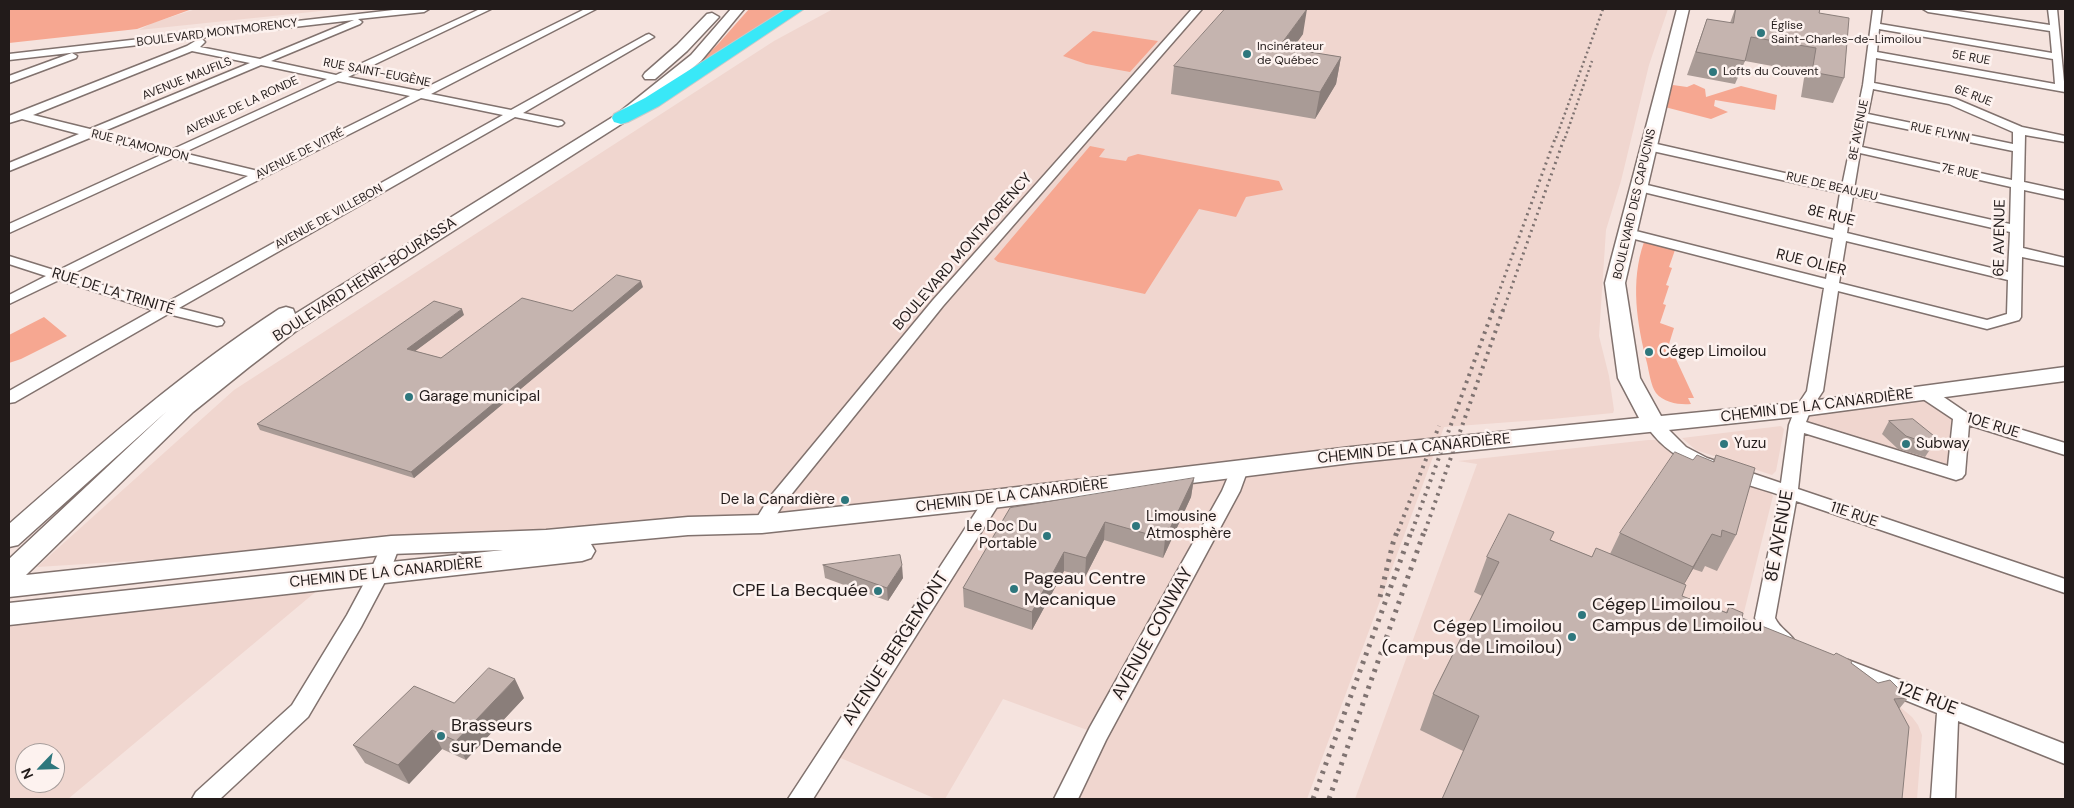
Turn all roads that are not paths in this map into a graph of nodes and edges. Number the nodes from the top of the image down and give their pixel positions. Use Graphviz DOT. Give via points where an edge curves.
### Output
graph roads {
  1 [pos="424,9"];
  2 [pos="487,9"];
  3 [pos="592,9"];
  4 [pos="719,9"];
  5 [pos="738,9"];
  6 [pos="796,9"];
  7 [pos="1197,9"];
  8 [pos="1683,9"];
  9 [pos="1878,9"];
  10 [pos="1928,9"];
  11 [pos="2053,9"];
  12 [pos="375,14"];
  13 [pos="1876,26"];
  14 [pos="2054,29"];
  15 [pos="218,32"];
  16 [pos="649,37"];
  17 [pos="2061,43"];
  18 [pos="95,48"];
  19 [pos="191,48"];
  20 [pos="1871,54"];
  21 [pos="9,57"];
  22 [pos="2058,57"];
  23 [pos="262,62"];
  24 [pos="336,78"];
  25 [pos="9,80"];
  26 [pos="1868,85"];
  27 [pos="2063,89"];
  28 [pos="420,94"];
  29 [pos="512,114"];
  30 [pos="21,115"];
  31 [pos="1862,116"];
  32 [pos="621,118"];
  33 [pos="9,120"];
  34 [pos="558,123"];
  35 [pos="2019,130"];
  36 [pos="90,133"];
  37 [pos="2065,139"];
  38 [pos="1648,146"];
  39 [pos="1856,149"];
  40 [pos="2018,149"];
  41 [pos="171,154"];
  42 [pos="9,167"];
  43 [pos="260,175"];
  44 [pos="2017,184"];
  45 [pos="1639,187"];
  46 [pos="1847,191"];
  47 [pos="2065,195"];
  48 [pos="9,229"];
  49 [pos="2016,229"];
  50 [pos="1628,233"];
  51 [pos="1840,235"];
  52 [pos="2016,251"];
  53 [pos="9,260"];
  54 [pos="2065,262"];
  55 [pos="59,276"];
  56 [pos="2015,278"];
  57 [pos="1833,285"];
  58 [pos="9,300"];
  59 [pos="164,309"];
  60 [pos="217,322"];
  61 [pos="1987,325"];
  62 [pos="2065,374"];
  63 [pos="1926,393"];
  64 [pos="9,398"];
  65 [pos="1800,417"];
  66 [pos="1961,417"];
  67 [pos="1654,425"];
  68 [pos="2065,449"];
  69 [pos="1239,469"];
  70 [pos="1788,493"];
  71 [pos="993,498"];
  72 [pos="762,524"];
  73 [pos="9,538"];
  74 [pos="391,545"];
  75 [pos="379,574"];
  76 [pos="9,575"];
  77 [pos="9,586"];
  78 [pos="2065,586"];
  79 [pos="9,614"];
  80 [pos="1948,707"];
  81 [pos="2065,754"];
  82 [pos="204,799"];
  83 [pos="800,799"];
  84 [pos="1066,799"];
  85 [pos="1943,799"];
  1 -- 12 [label="street, BOULEVARD MONTMORENCY"];
  2 -- 24 [label="street, AVENUE DE LA RONDE"];
  3 -- 28 [label="street, AVENUE DE VITRÉ"];
  4 -- 73 [label="main road, BOULEVARD HENRI-BOURASSA" via="641,85 598,117 271,322 206,368 143,419"];
  5 -- 32 [label="main road, BOULEVARD HENRI-BOURASSA" via="696,58"];
  6 -- 32 [label="highway" via="652,102"];
  7 -- 72 [label="street, BOULEVARD MONTMORENCY" via="938,303 775,502"];
  8 -- 38 [label="main road, BOULEVARD DES CAPUCINS"];
  9 -- 13 [label="street, 8E AVENUE"];
  10 -- 14 [label="street"];
  11 -- 14 [label="street"];
  12 -- 15 [label="street, BOULEVARD MONTMORENCY"];
  12 -- 23 [label="street, AVENUE MAUFILS"];
  13 -- 20 [label="street, 8E AVENUE"];
  13 -- 22 [label="street"];
  14 -- 17 [label="street"];
  15 -- 18 [label="street, BOULEVARD MONTMORENCY"];
  15 -- 19 [label="street"];
  16 -- 29 [label="street, AVENUE DE VILLEBON"];
  17 -- 22 [label="street"];
  18 -- 21 [label="street, BOULEVARD MONTMORENCY"];
  18 -- 25 [label="street"];
  19 -- 23 [label="street, RUE SAINT-EUGÈNE"];
  19 -- 30 [label="street"];
  20 -- 26 [label="street, 8E AVENUE"];
  20 -- 27 [label="street, 5E RUE"];
  22 -- 27 [label="street"];
  23 -- 24 [label="street, RUE SAINT-EUGÈNE"];
  23 -- 36 [label="street, AVENUE MAUFILS"];
  24 -- 28 [label="street, RUE SAINT-EUGÈNE"];
  24 -- 41 [label="street, AVENUE DE LA RONDE"];
  26 -- 31 [label="street, 8E AVENUE"];
  26 -- 35 [label="street, 6E RUE" via="1952,101"];
  28 -- 29 [label="street, RUE SAINT-EUGÈNE"];
  28 -- 43 [label="street, AVENUE DE VITRÉ"];
  29 -- 34 [label="street, RUE SAINT-EUGÈNE"];
  29 -- 59 [label="street, AVENUE DE VILLEBON"];
  30 -- 33 [label="street"];
  30 -- 36 [label="street, RUE PLAMONDON"];
  31 -- 39 [label="street, 8E AVENUE"];
  31 -- 40 [label="street, RUE FLYNN"];
  32 -- 76 [label="main road, BOULEVARD HENRI-BOURASSA" via="289,327 241,362 167,424"];
  35 -- 37 [label="street, 6E RUE"];
  35 -- 40 [label="street, 6E AVENUE"];
  36 -- 41 [label="street, RUE PLAMONDON"];
  36 -- 42 [label="street, AVENUE MAUFILS"];
  38 -- 45 [label="main road, BOULEVARD DES CAPUCINS"];
  38 -- 46 [label="street, RUE DE BEAUJEU"];
  39 -- 44 [label="street, 7E RUE"];
  39 -- 46 [label="street, 8E AVENUE"];
  40 -- 44 [label="street, 6E AVENUE"];
  41 -- 43 [label="street, RUE PLAMONDON"];
  41 -- 48 [label="street, AVENUE DE LA RONDE"];
  43 -- 55 [label="street, AVENUE DE VITRÉ"];
  44 -- 47 [label="street, 7E RUE"];
  44 -- 49 [label="street, 6E AVENUE"];
  45 -- 50 [label="main road, BOULEVARD DES CAPUCINS"];
  45 -- 51 [label="street, 8E RUE"];
  46 -- 49 [label="street, RUE DE BEAUJEU"];
  46 -- 51 [label="street, 8E AVENUE"];
  49 -- 52 [label="street, 6E AVENUE"];
  50 -- 57 [label="street, RUE OLIER"];
  50 -- 67 [label="main road, BOULEVARD DES CAPUCINS" via="1615,283 1629,378"];
  51 -- 56 [label="street, 8E RUE"];
  51 -- 57 [label="street, 8E AVENUE"];
  52 -- 54 [label="street"];
  52 -- 56 [label="street, 6E AVENUE"];
  53 -- 55 [label="street, RUE DE LA TRINITÉ"];
  55 -- 58 [label="street, AVENUE DE VITRÉ"];
  55 -- 59 [label="street, RUE DE LA TRINITÉ"];
  56 -- 61 [label="street, 6E AVENUE" via="2014,318"];
  57 -- 61 [label="street, RUE OLIER"];
  57 -- 65 [label="street, 8E AVENUE" via="1814,391"];
  59 -- 60 [label="street, RUE DE LA TRINITÉ"];
  59 -- 64 [label="street, AVENUE DE VILLEBON"];
  62 -- 63 [label="main road, CHEMIN DE LA CANARDIÈRE"];
  63 -- 65 [label="main road, CHEMIN DE LA CANARDIÈRE"];
  63 -- 66 [label="street"];
  65 -- 66 [label="street" via="1956,474"];
  65 -- 67 [label="main road, CHEMIN DE LA CANARDIÈRE"];
  65 -- 70 [label="street, 8E AVENUE"];
  66 -- 68 [label="street, 10E RUE"];
  67 -- 69 [label="main road, CHEMIN DE LA CANARDIÈRE"];
  67 -- 70 [label="street, 11E RUE" via="1687,455"];
  69 -- 71 [label="main road, CHEMIN DE LA CANARDIÈRE"];
  69 -- 84 [label="street, AVENUE CONWAY" via="1231,490"];
  70 -- 78 [label="street, 11E RUE"];
  70 -- 80 [label="street, 8E AVENUE" via="1766,618 1771,631 1789,645"];
  71 -- 72 [label="main road, CHEMIN DE LA CANARDIÈRE"];
  71 -- 83 [label="street, AVENUE BERGEMONT"];
  72 -- 74 [label="main road, CHEMIN DE LA CANARDIÈRE" via="688,526 546,539"];
  72 -- 75 [label="main road, CHEMIN DE LA CANARDIÈRE" via="686,538"];
  74 -- 75 [label="street"];
  74 -- 77 [label="main road, CHEMIN DE LA CANARDIÈRE"];
  75 -- 79 [label="main road, CHEMIN DE LA CANARDIÈRE"];
  75 -- 82 [label="street" via="300,711"];
  80 -- 81 [label="street, 12E RUE"];
  80 -- 85 [label="street"];
}
